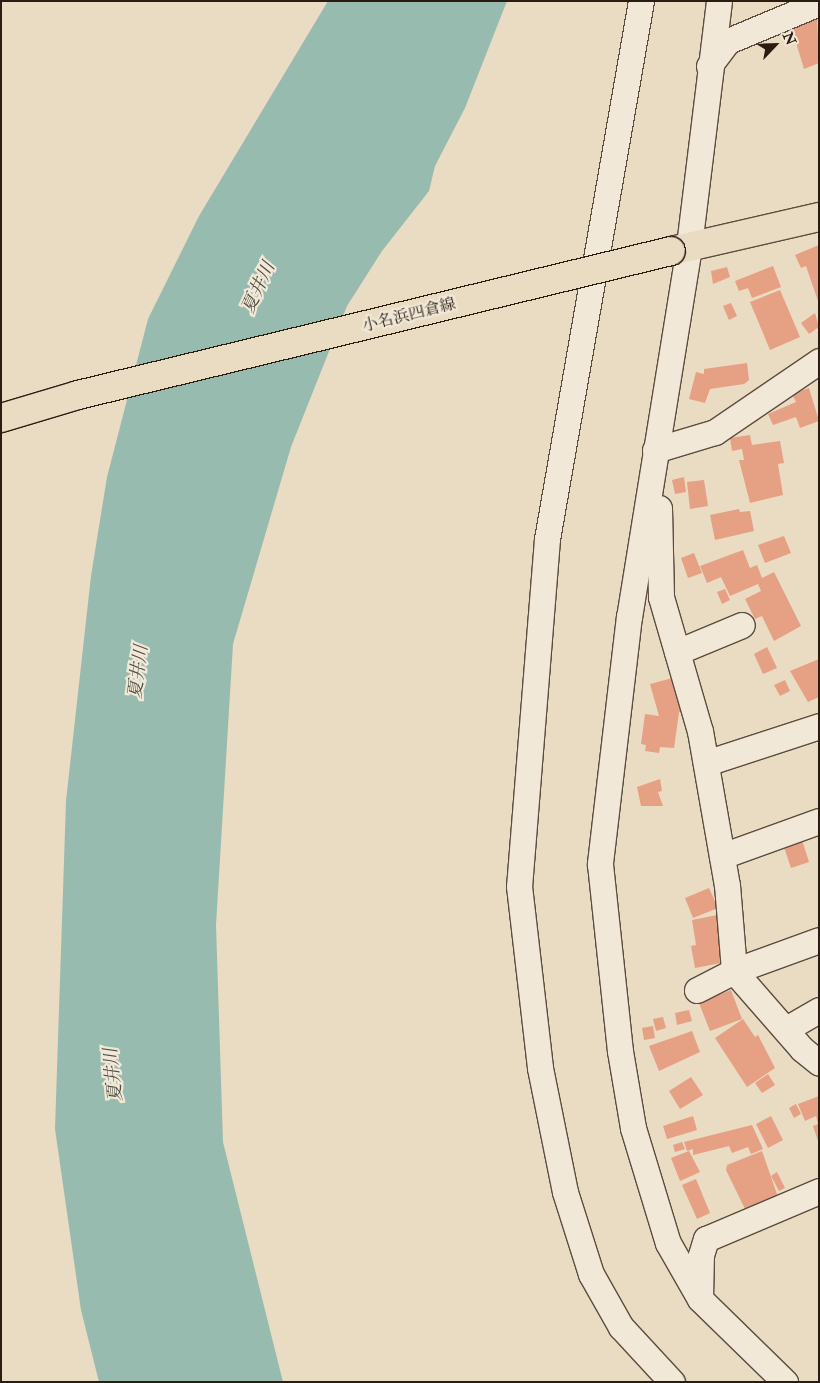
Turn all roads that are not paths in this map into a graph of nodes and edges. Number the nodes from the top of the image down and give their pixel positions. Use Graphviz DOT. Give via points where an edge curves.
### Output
graph roads {
  1 [pos="641,1"];
  2 [pos="719,1"];
  3 [pos="819,3"];
  4 [pos="708,67"];
  5 [pos="819,217"];
  6 [pos="680,249"];
  7 [pos="817,369"];
  8 [pos="1,418"];
  9 [pos="654,459"];
  10 [pos="742,625"];
  11 [pos="677,652"];
  12 [pos="819,726"];
  13 [pos="706,764"];
  14 [pos="819,821"];
  15 [pos="722,856"];
  16 [pos="819,940"];
  17 [pos="734,970"];
  18 [pos="697,990"];
  19 [pos="819,1010"];
  20 [pos="786,1029"];
  21 [pos="819,1063"];
  22 [pos="819,1191"];
  23 [pos="700,1299"];
  24 [pos="672,1382"];
  25 [pos="784,1382"];
  1 -- 24 [label="street" via="547,539 519,886 540,1068 565,1192 591,1274 621,1326"];
  2 -- 4 [label="street"];
  3 -- 4 [label="street" via="728,41"];
  4 -- 6 [label="street"];
  5 -- 6 [label="main road, 小名浜四倉線"];
  6 -- 8 [label="main road, 小名浜四倉線, bridge" via="78,395"];
  6 -- 9 [label="street"];
  7 -- 9 [label="street" via="715,432"];
  9 -- 11 [label="street" via="660,482 658,577"];
  9 -- 23 [label="street" via="629,616 600,864 619,1042 634,1128 668,1243"];
  10 -- 11 [label="street"];
  11 -- 13 [label="street"];
  12 -- 13 [label="street"];
  13 -- 15 [label="street"];
  14 -- 15 [label="street"];
  15 -- 17 [label="street"];
  16 -- 17 [label="street"];
  17 -- 18 [label="street"];
  17 -- 20 [label="street"];
  19 -- 20 [label="street"];
  20 -- 21 [label="street"];
  22 -- 23 [label="street" via="706,1239 701,1255"];
  23 -- 25 [label="street"];
}
